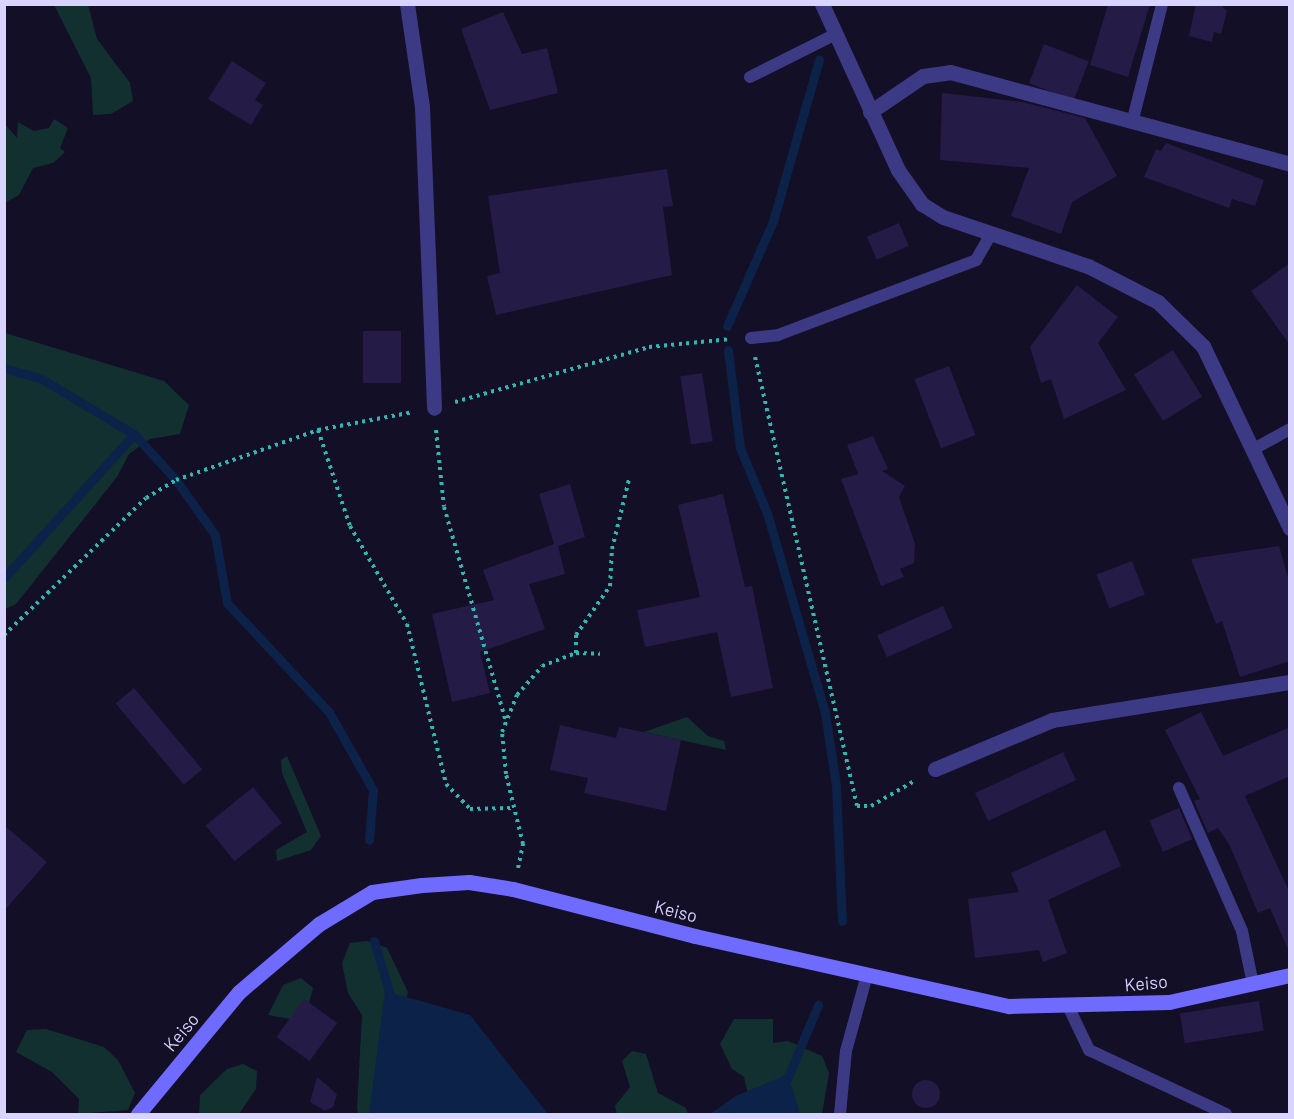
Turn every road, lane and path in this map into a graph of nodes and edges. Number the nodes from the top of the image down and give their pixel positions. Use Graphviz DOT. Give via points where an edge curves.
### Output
graph roads {
  1 [pos="407,4"];
  2 [pos="822,4"];
  3 [pos="1162,4"];
  4 [pos="834,35"];
  5 [pos="750,77"];
  6 [pos="870,112"];
  7 [pos="1133,118"];
  8 [pos="1290,164"];
  9 [pos="992,234"];
  10 [pos="751,338"];
  11 [pos="434,408"];
  12 [pos="1290,429"];
  13 [pos="318,430"];
  14 [pos="1252,450"];
  15 [pos="628,479"];
  16 [pos="1290,528"];
  17 [pos="4,635"];
  18 [pos="576,653"];
  19 [pos="600,654"];
  20 [pos="1290,682"];
  21 [pos="506,722"];
  22 [pos="935,769"];
  23 [pos="1179,788"];
  24 [pos="514,808"];
  25 [pos="513,889"];
  26 [pos="867,975"];
  27 [pos="1290,975"];
  28 [pos="1253,984"];
  29 [pos="1069,1008"];
  30 [pos="138,1114"];
  31 [pos="840,1114"];
  32 [pos="1226,1114"];
  1 -- 11 [label="street" via="422,107"];
  2 -- 4 [label="street"];
  3 -- 7 [label="lane"];
  4 -- 5 [label="lane"];
  4 -- 6 [label="street"];
  6 -- 7 [label="street" via="923,76 950,72"];
  6 -- 9 [label="street" via="898,170 922,204"];
  7 -- 8 [label="street"];
  9 -- 10 [label="lane" via="976,260 778,335"];
  9 -- 14 [label="street" via="1088,266 1158,302 1203,346"];
  10 -- 11 [label="path" via="649,346"];
  10 -- 22 [label="path" via="857,806 872,806"];
  11 -- 13 [label="path"];
  11 -- 21 [label="path" via="444,507"];
  12 -- 14 [label="lane"];
  13 -- 17 [label="path" via="223,461 146,498"];
  13 -- 24 [label="path" via="350,526 407,624 446,784 470,809"];
  14 -- 16 [label="street"];
  15 -- 18 [label="path" via="612,549 610,586 576,635"];
  18 -- 19 [label="path"];
  18 -- 21 [label="path" via="542,666 517,695"];
  20 -- 22 [label="street" via="1137,702 1052,720"];
  21 -- 24 [label="path" via="502,732"];
  23 -- 28 [label="lane" via="1242,931"];
  24 -- 25 [label="path" via="523,844"];
  25 -- 26 [label="street, Keiso"];
  25 -- 30 [label="street, Keiso" via="469,882 372,892 319,924 239,992"];
  26 -- 29 [label="street, Keiso" via="1009,1006"];
  26 -- 31 [label="lane" via="846,1051"];
  27 -- 28 [label="street, Keiso"];
  28 -- 29 [label="street, Keiso" via="1169,1002"];
  29 -- 32 [label="lane" via="1089,1050"];
}
